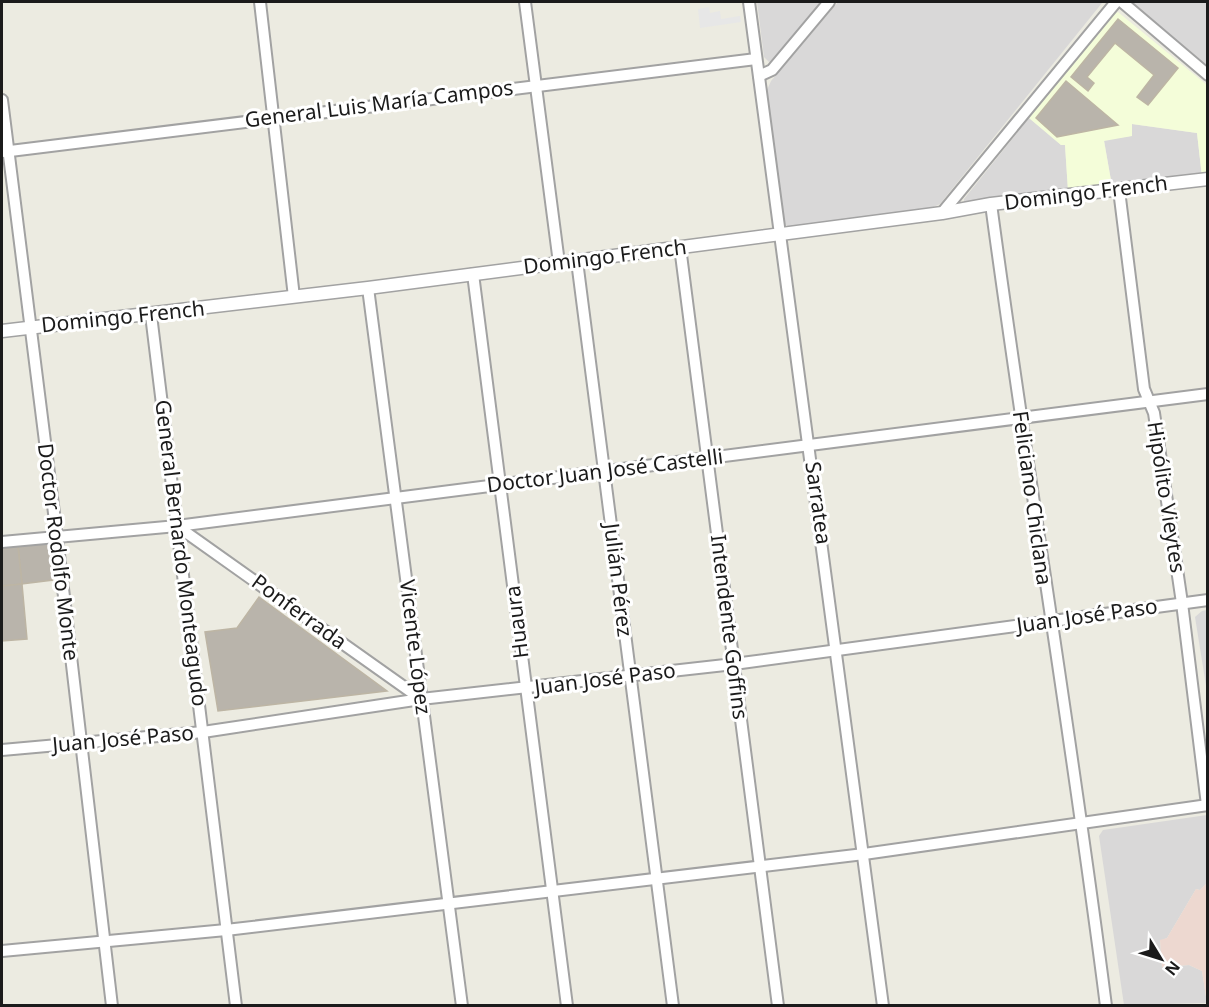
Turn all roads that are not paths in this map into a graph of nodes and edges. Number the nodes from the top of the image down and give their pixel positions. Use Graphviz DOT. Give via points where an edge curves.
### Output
graph roads {
  1 [pos="260,2"];
  2 [pos="525,2"];
  3 [pos="749,2"];
  4 [pos="829,2"];
  5 [pos="1116,2"];
  6 [pos="1122,2"];
  7 [pos="756,59"];
  8 [pos="1208,75"];
  9 [pos="759,76"];
  10 [pos="535,85"];
  11 [pos="2,100"];
  12 [pos="272,117"];
  13 [pos="4,152"];
  14 [pos="1208,179"];
  15 [pos="1119,190"];
  16 [pos="991,204"];
  17 [pos="942,213"];
  18 [pos="779,234"];
  19 [pos="680,248"];
  20 [pos="577,261"];
  21 [pos="560,263"];
  22 [pos="473,274"];
  23 [pos="368,288"];
  24 [pos="294,297"];
  25 [pos="151,315"];
  26 [pos="29,328"];
  27 [pos="2,331"];
  28 [pos="1208,394"];
  29 [pos="1149,402"];
  30 [pos="1020,417"];
  31 [pos="810,446"];
  32 [pos="708,458"];
  33 [pos="603,470"];
  34 [pos="500,483"];
  35 [pos="396,497"];
  36 [pos="177,526"];
  37 [pos="57,537"];
  38 [pos="2,542"];
  39 [pos="1208,600"];
  40 [pos="1182,603"];
  41 [pos="1050,621"];
  42 [pos="837,650"];
  43 [pos="734,664"];
  44 [pos="630,676"];
  45 [pos="525,689"];
  46 [pos="421,699"];
  47 [pos="1208,703"];
  48 [pos="1196,705"];
  49 [pos="203,732"];
  50 [pos="82,743"];
  51 [pos="2,750"];
  52 [pos="1207,805"];
  53 [pos="1083,821"];
  54 [pos="864,854"];
  55 [pos="759,866"];
  56 [pos="657,877"];
  57 [pos="552,891"];
  58 [pos="450,902"];
  59 [pos="226,930"];
  60 [pos="104,941"];
  61 [pos="2,951"];
  62 [pos="112,1005"];
  63 [pos="236,1005"];
  64 [pos="462,1005"];
  65 [pos="567,1005"];
  66 [pos="673,1005"];
  67 [pos="778,1005"];
  68 [pos="883,1005"];
  69 [pos="1106,1005"];
  1 -- 12 [label="street"];
  2 -- 10 [label="street"];
  3 -- 7 [label="street, Sarratea"];
  4 -- 9 [label="street" via="772,70"];
  5 -- 17 [label="street"];
  6 -- 8 [label="street"];
  7 -- 9 [label="street, Sarratea"];
  7 -- 10 [label="street, General Luis María Campos"];
  9 -- 18 [label="street, Sarratea"];
  10 -- 12 [label="street, General Luis María Campos"];
  10 -- 21 [label="street"];
  11 -- 13 [label="street, Doctor Rodolfo Monte"];
  12 -- 13 [label="street, General Luis María Campos"];
  12 -- 24 [label="street"];
  13 -- 26 [label="street, Doctor Rodolfo Monte"];
  14 -- 15 [label="street, Domingo French"];
  15 -- 16 [label="street, Domingo French"];
  15 -- 29 [label="street, Hipólito Vieytes" via="1144,389"];
  16 -- 17 [label="street, Domingo French"];
  16 -- 30 [label="street, Feliciano Chiclana"];
  17 -- 18 [label="street, Domingo French"];
  18 -- 19 [label="street, Domingo French"];
  18 -- 31 [label="street, Sarratea"];
  19 -- 20 [label="street, Domingo French"];
  19 -- 32 [label="street, Intendente Goffins"];
  20 -- 21 [label="street, Domingo French"];
  20 -- 33 [label="street, Julián Pérez"];
  21 -- 22 [label="street, Domingo French"];
  22 -- 23 [label="street, Domingo French"];
  22 -- 34 [label="street, Huaura"];
  23 -- 24 [label="street, Domingo French"];
  23 -- 35 [label="street, Vicente López"];
  24 -- 25 [label="street, Domingo French"];
  25 -- 26 [label="street, Domingo French"];
  25 -- 36 [label="street, General Bernardo Monteagudo"];
  26 -- 27 [label="street, Domingo French"];
  26 -- 37 [label="street, Doctor Rodolfo Monte"];
  28 -- 29 [label="street, Doctor Juan José Castelli"];
  29 -- 30 [label="street, Doctor Juan José Castelli"];
  29 -- 40 [label="street, Hipólito Vieytes"];
  30 -- 31 [label="street, Doctor Juan José Castelli"];
  30 -- 41 [label="street, Feliciano Chiclana"];
  31 -- 32 [label="street, Doctor Juan José Castelli"];
  31 -- 42 [label="street, Sarratea"];
  32 -- 33 [label="street, Doctor Juan José Castelli"];
  32 -- 43 [label="street, Intendente Goffins"];
  33 -- 34 [label="street, Doctor Juan José Castelli"];
  33 -- 44 [label="street, Julián Pérez"];
  34 -- 35 [label="street, Doctor Juan José Castelli"];
  34 -- 45 [label="street, Huaura"];
  35 -- 36 [label="street, Doctor Juan José Castelli"];
  35 -- 46 [label="street, Vicente López"];
  36 -- 37 [label="street, Doctor Juan José Castelli"];
  36 -- 46 [label="street, Ponferrada"];
  36 -- 49 [label="street, General Bernardo Monteagudo"];
  37 -- 38 [label="street, Doctor Juan José Castelli"];
  37 -- 50 [label="street, Doctor Rodolfo Monte"];
  39 -- 40 [label="street, Juan José Paso"];
  40 -- 41 [label="street, Juan José Paso"];
  40 -- 48 [label="street, Hipólito Vieytes"];
  41 -- 42 [label="street, Juan José Paso"];
  41 -- 53 [label="street, Feliciano Chiclana"];
  42 -- 43 [label="street, Juan José Paso"];
  42 -- 54 [label="street, Sarratea"];
  43 -- 44 [label="street, Juan José Paso"];
  43 -- 55 [label="street, Intendente Goffins"];
  44 -- 45 [label="street, Juan José Paso"];
  44 -- 56 [label="street, Julián Pérez"];
  45 -- 46 [label="street, Juan José Paso"];
  45 -- 57 [label="street, Huaura"];
  46 -- 49 [label="street, Juan José Paso"];
  46 -- 58 [label="street, Vicente López"];
  47 -- 48 [label="street"];
  48 -- 52 [label="street, Hipólito Vieytes"];
  49 -- 50 [label="street, Juan José Paso"];
  49 -- 59 [label="street, General Bernardo Monteagudo"];
  50 -- 51 [label="street, Juan José Paso"];
  50 -- 60 [label="street, Doctor Rodolfo Monte"];
  52 -- 53 [label="street"];
  53 -- 54 [label="street"];
  53 -- 69 [label="street, Feliciano Chiclana"];
  54 -- 55 [label="street"];
  54 -- 68 [label="street, Sarratea"];
  55 -- 56 [label="street"];
  55 -- 67 [label="street, Intendente Goffins"];
  56 -- 57 [label="street"];
  56 -- 66 [label="street, Julián Pérez"];
  57 -- 58 [label="street"];
  57 -- 65 [label="street, Huaura"];
  58 -- 59 [label="street"];
  58 -- 64 [label="street, Vicente López"];
  59 -- 60 [label="street"];
  59 -- 63 [label="street, General Bernardo Monteagudo"];
  60 -- 61 [label="street"];
  60 -- 62 [label="street, Doctor Rodolfo Monte"];
}
